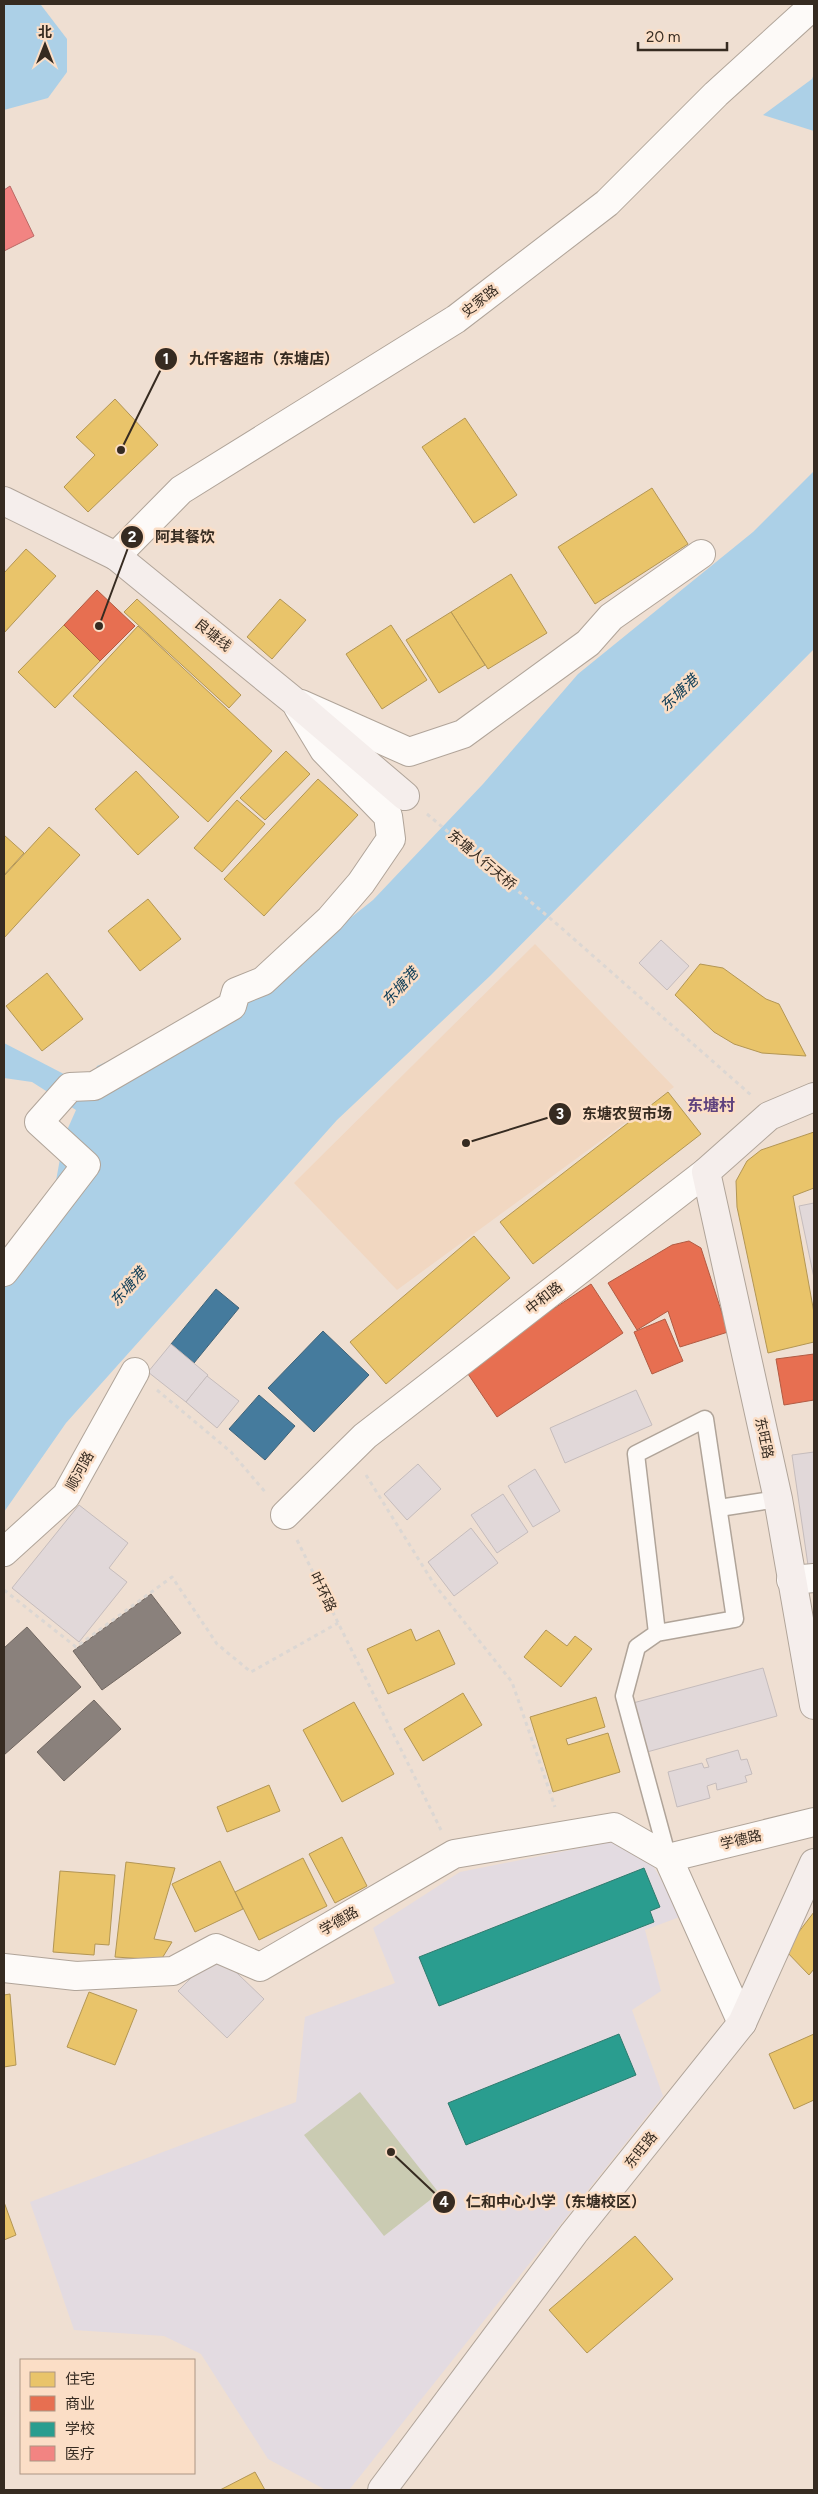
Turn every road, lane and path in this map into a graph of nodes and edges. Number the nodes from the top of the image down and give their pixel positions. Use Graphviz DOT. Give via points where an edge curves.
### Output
graph roads {
  1 [pos="814,5"];
  2 [pos="4,500"];
  3 [pos="701,554"];
  4 [pos="116,556"];
  5 [pos="295,702"];
  6 [pos="405,796"];
  7 [pos="814,1097"];
  8 [pos="769,1116"];
  9 [pos="706,1172"];
  10 [pos="4,1272"];
  11 [pos="135,1372"];
  12 [pos="351,1450"];
  13 [pos="778,1499"];
  14 [pos="719,1508"];
  15 [pos="285,1515"];
  16 [pos="4,1552"];
  17 [pos="803,1579"];
  18 [pos="4,1590"];
  19 [pos="338,1624"];
  20 [pos="657,1633"];
  21 [pos="814,1705"];
  22 [pos="814,1822"];
  23 [pos="565,1836"];
  24 [pos="454,1854"];
  25 [pos="668,1858"];
  26 [pos="814,1863"];
  27 [pos="4,1968"];
  28 [pos="742,2023"];
  29 [pos="382,2490"];
  1 -- 4 [label="street, 史家路" via="716,94 607,203 456,319 180,490"];
  2 -- 4 [label="street, 良塘线"];
  3 -- 5 [label="street" via="611,617 588,643 463,734 409,752"];
  4 -- 5 [label="street, 良塘线"];
  5 -- 6 [label="street, 良塘线"];
  5 -- 10 [label="street" via="324,750 388,816 392,839 330,919 263,981 236,992 232,1006 94,1086 70,1087 39,1122 86,1165"];
  6 -- 8 [label="path, 东塘人行天桥" via="748,1092"];
  7 -- 8 [label="street, 中和路"];
  8 -- 9 [label="street, 中和路"];
  9 -- 12 [label="street, 中和路"];
  9 -- 13 [label="street, 东旺路"];
  11 -- 15 [label="path, 叶环路" via="231,1452"];
  11 -- 16 [label="street, 顺河路" via="66,1496"];
  12 -- 15 [label="street, 中和路"];
  12 -- 23 [label="path" via="434,1584 512,1682"];
  13 -- 14 [label="lane"];
  13 -- 17 [label="street, 东旺路"];
  14 -- 20 [label="lane" via="735,1619"];
  14 -- 20 [label="lane" via="705,1419 636,1454"];
  15 -- 19 [label="path, 叶环路"];
  17 -- 21 [label="street, 东旺路"];
  18 -- 19 [label="path" via="76,1647 172,1578 217,1644 251,1672"];
  19 -- 24 [label="path, 叶环路"];
  20 -- 25 [label="lane" via="637,1647 624,1696"];
  22 -- 25 [label="street, 学德路"];
  23 -- 24 [label="street, 学德路"];
  23 -- 25 [label="street, 学德路" via="614,1827"];
  24 -- 27 [label="street, 学德路" via="260,1967 216,1948 173,1971 76,1976"];
  25 -- 28 [label="street"];
  26 -- 28 [label="street, 东旺路"];
  28 -- 29 [label="street, 东旺路" via="574,2233"];
}
